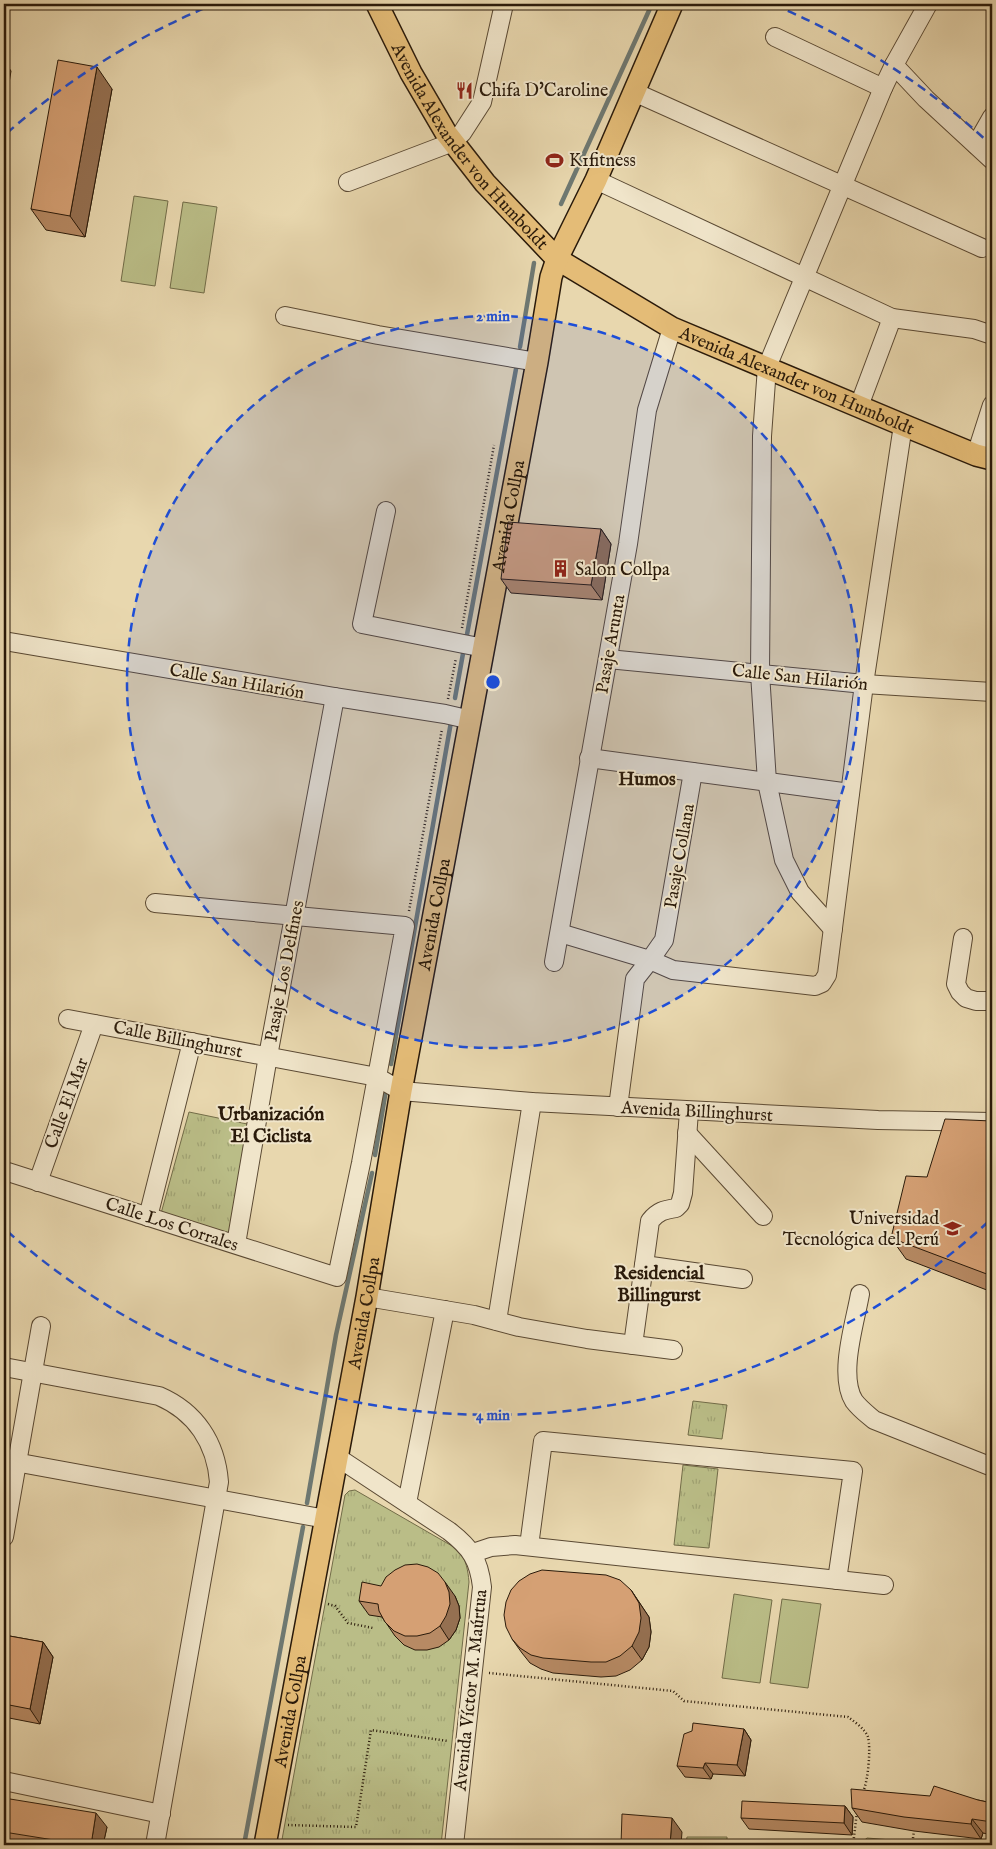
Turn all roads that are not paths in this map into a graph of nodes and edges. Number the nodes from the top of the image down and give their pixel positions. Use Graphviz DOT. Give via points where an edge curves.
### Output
graph roads {
  1 [pos="377,4"];
  2 [pos="391,4"];
  3 [pos="504,4"];
  4 [pos="672,4"];
  5 [pos="928,4"];
  6 [pos="775,37"];
  7 [pos="894,65"];
  8 [pos="883,88"];
  9 [pos="634,92"];
  10 [pos="992,117"];
  11 [pos="457,138"];
  12 [pos="976,145"];
  13 [pos="992,160"];
  14 [pos="596,180"];
  15 [pos="348,182"];
  16 [pos="842,186"];
  17 [pos="982,248"];
  18 [pos="560,253"];
  19 [pos="805,277"];
  20 [pos="285,316"];
  21 [pos="892,318"];
  22 [pos="672,328"];
  23 [pos="992,335"];
  24 [pos="537,362"];
  25 [pos="767,367"];
  26 [pos="992,405"];
  27 [pos="859,406"];
  28 [pos="903,425"];
  29 [pos="984,457"];
  30 [pos="386,511"];
  31 [pos="4,641"];
  32 [pos="484,648"];
  33 [pos="608,659"];
  34 [pos="760,673"];
  35 [pos="864,684"];
  36 [pos="992,692"];
  37 [pos="335,698"];
  38 [pos="470,720"];
  39 [pos="589,758"];
  40 [pos="693,772"];
  41 [pos="767,782"];
  42 [pos="850,793"];
  43 [pos="155,903"];
  44 [pos="294,916"];
  45 [pos="833,929"];
  46 [pos="560,933"];
  47 [pos="963,938"];
  48 [pos="650,960"];
  49 [pos="554,962"];
  50 [pos="992,1001"];
  51 [pos="68,1019"];
  52 [pos="94,1024"];
  53 [pos="192,1042"];
  54 [pos="268,1056"];
  55 [pos="377,1077"];
  56 [pos="401,1091"];
  57 [pos="532,1102"];
  58 [pos="618,1107"];
  59 [pos="689,1111"];
  60 [pos="992,1122"];
  61 [pos="686,1133"];
  62 [pos="361,1163"];
  63 [pos="389,1168"];
  64 [pos="8,1172"];
  65 [pos="38,1182"];
  66 [pos="763,1216"];
  67 [pos="148,1217"];
  68 [pos="236,1244"];
  69 [pos="644,1265"];
  70 [pos="743,1279"];
  71 [pos="860,1294"];
  72 [pos="367,1297"];
  73 [pos="445,1310"];
  74 [pos="497,1322"];
  75 [pos="41,1326"];
  76 [pos="633,1345"];
  77 [pos="673,1350"];
  78 [pos="4,1367"];
  79 [pos="33,1373"];
  80 [pos="337,1457"];
  81 [pos="10,1461"];
  82 [pos="992,1467"];
  83 [pos="216,1498"];
  84 [pos="408,1503"];
  85 [pos="326,1519"];
  86 [pos="4,1537"];
  87 [pos="529,1546"];
  88 [pos="473,1553"];
  89 [pos="837,1580"];
  90 [pos="884,1585"];
  91 [pos="4,1781"];
  92 [pos="161,1814"];
  93 [pos="155,1845"];
  94 [pos="265,1845"];
  95 [pos="454,1845"];
  1 -- 11 [label="main road, Avenida Alexander von Humboldt" via="411,73"];
  2 -- 11 [label="main road, Avenida Alexander von Humboldt"];
  3 -- 11 [label="street" via="482,102"];
  4 -- 9 [label="main road, Avenida Collpa"];
  5 -- 7 [label="street"];
  6 -- 8 [label="street"];
  7 -- 8 [label="street"];
  7 -- 12 [label="street"];
  8 -- 16 [label="street"];
  9 -- 14 [label="main road, Avenida Collpa"];
  9 -- 16 [label="street"];
  10 -- 12 [label="street"];
  11 -- 15 [label="street"];
  11 -- 18 [label="main road, Avenida Alexander von Humboldt" via="485,183"];
  12 -- 13 [label="street"];
  14 -- 18 [label="main road, Avenida Collpa"];
  14 -- 19 [label="street"];
  16 -- 17 [label="street"];
  16 -- 19 [label="street"];
  18 -- 22 [label="main road, Avenida Alexander von Humboldt" via="606,288"];
  18 -- 24 [label="main road, Avenida Collpa" via="551,277"];
  19 -- 21 [label="street"];
  19 -- 25 [label="street"];
  20 -- 24 [label="street"];
  21 -- 23 [label="street" via="974,329"];
  21 -- 27 [label="street"];
  22 -- 25 [label="main road, Avenida Alexander von Humboldt"];
  22 -- 33 [label="street, Pasaje Arunta" via="647,410"];
  24 -- 32 [label="main road, Avenida Collpa"];
  25 -- 27 [label="main road, Avenida Alexander von Humboldt"];
  25 -- 34 [label="street" via="762,436"];
  26 -- 29 [label="street"];
  27 -- 28 [label="main road, Avenida Alexander von Humboldt"];
  28 -- 29 [label="main road, Avenida Alexander von Humboldt"];
  28 -- 35 [label="street"];
  30 -- 32 [label="street" via="362,624"];
  31 -- 37 [label="street, Calle San Hilarión"];
  32 -- 38 [label="main road, Avenida Collpa"];
  33 -- 34 [label="street, Calle San Hilarión"];
  33 -- 39 [label="street, Pasaje Arunta"];
  34 -- 35 [label="street, Calle San Hilarión"];
  34 -- 41 [label="street"];
  35 -- 36 [label="street, Calle San Hilarión"];
  35 -- 42 [label="street"];
  37 -- 38 [label="street, Calle San Hilarión"];
  37 -- 44 [label="street, Pasaje Los Delfines"];
  38 -- 56 [label="main road, Avenida Collpa"];
  39 -- 40 [label="street"];
  39 -- 46 [label="street, Pasaje Arunta"];
  40 -- 41 [label="street"];
  40 -- 48 [label="street, Pasaje Collana" via="664,940"];
  41 -- 42 [label="street"];
  41 -- 45 [label="street" via="784,860 800,892"];
  42 -- 45 [label="street"];
  43 -- 44 [label="street"];
  44 -- 54 [label="street, Pasaje Los Delfines"];
  44 -- 55 [label="street" via="405,926"];
  45 -- 48 [label="street" via="827,975 822,983 815,986 673,970"];
  46 -- 48 [label="street"];
  46 -- 49 [label="street, Pasaje Arunta"];
  47 -- 50 [label="street" via="956,984 966,998"];
  48 -- 58 [label="street" via="635,980"];
  51 -- 52 [label="street, Calle Billinghurst"];
  52 -- 53 [label="street, Calle Billinghurst"];
  52 -- 65 [label="street, Calle El Mar"];
  53 -- 54 [label="street, Calle Billinghurst"];
  53 -- 67 [label="street"];
  54 -- 55 [label="street, Calle Billinghurst"];
  54 -- 68 [label="street, Pasaje Los Delfines"];
  55 -- 56 [label="street, Calle Billinghurst"];
  55 -- 62 [label="street"];
  56 -- 57 [label="street, Avenida Billinghurst"];
  56 -- 63 [label="main road, Avenida Collpa"];
  57 -- 58 [label="street, Avenida Billinghurst"];
  57 -- 74 [label="street"];
  58 -- 59 [label="street, Avenida Billinghurst"];
  59 -- 60 [label="street, Avenida Billinghurst"];
  59 -- 61 [label="street"];
  61 -- 66 [label="street"];
  61 -- 69 [label="street" via="680,1204 676,1208 662,1210 650,1220"];
  62 -- 63 [label="street"];
  62 -- 68 [label="street, Calle Los Corrales" via="337,1277"];
  63 -- 72 [label="main road, Avenida Collpa"];
  64 -- 65 [label="street, Calle Los Corrales"];
  65 -- 67 [label="street, Calle Los Corrales"];
  67 -- 68 [label="street, Calle Los Corrales"];
  69 -- 70 [label="street"];
  69 -- 76 [label="street"];
  71 -- 82 [label="street" via="847,1375 854,1400 861,1410 874,1420"];
  72 -- 73 [label="street"];
  72 -- 80 [label="main road, Avenida Collpa"];
  73 -- 74 [label="street" via="474,1314"];
  73 -- 84 [label="street"];
  74 -- 76 [label="street"];
  75 -- 79 [label="street"];
  76 -- 77 [label="street"];
  78 -- 79 [label="street"];
  79 -- 81 [label="street"];
  79 -- 83 [label="street" via="159,1396 172,1402 202,1428 213,1448 219,1482"];
  80 -- 84 [label="street, Avenida Víctor M. Maúrtua"];
  80 -- 85 [label="main road, Avenida Collpa"];
  81 -- 83 [label="street"];
  81 -- 86 [label="street"];
  83 -- 85 [label="street"];
  83 -- 92 [label="street"];
  84 -- 88 [label="street, Avenida Víctor M. Maúrtua" via="457,1536"];
  85 -- 94 [label="main road, Avenida Collpa"];
  87 -- 88 [label="street" via="490,1548"];
  87 -- 89 [label="street"];
  87 -- 89 [label="street" via="542,1440 853,1471"];
  88 -- 95 [label="street, Avenida Víctor M. Maúrtua" via="482,1587"];
  89 -- 90 [label="street"];
  91 -- 92 [label="street"];
  92 -- 93 [label="street"];
}
